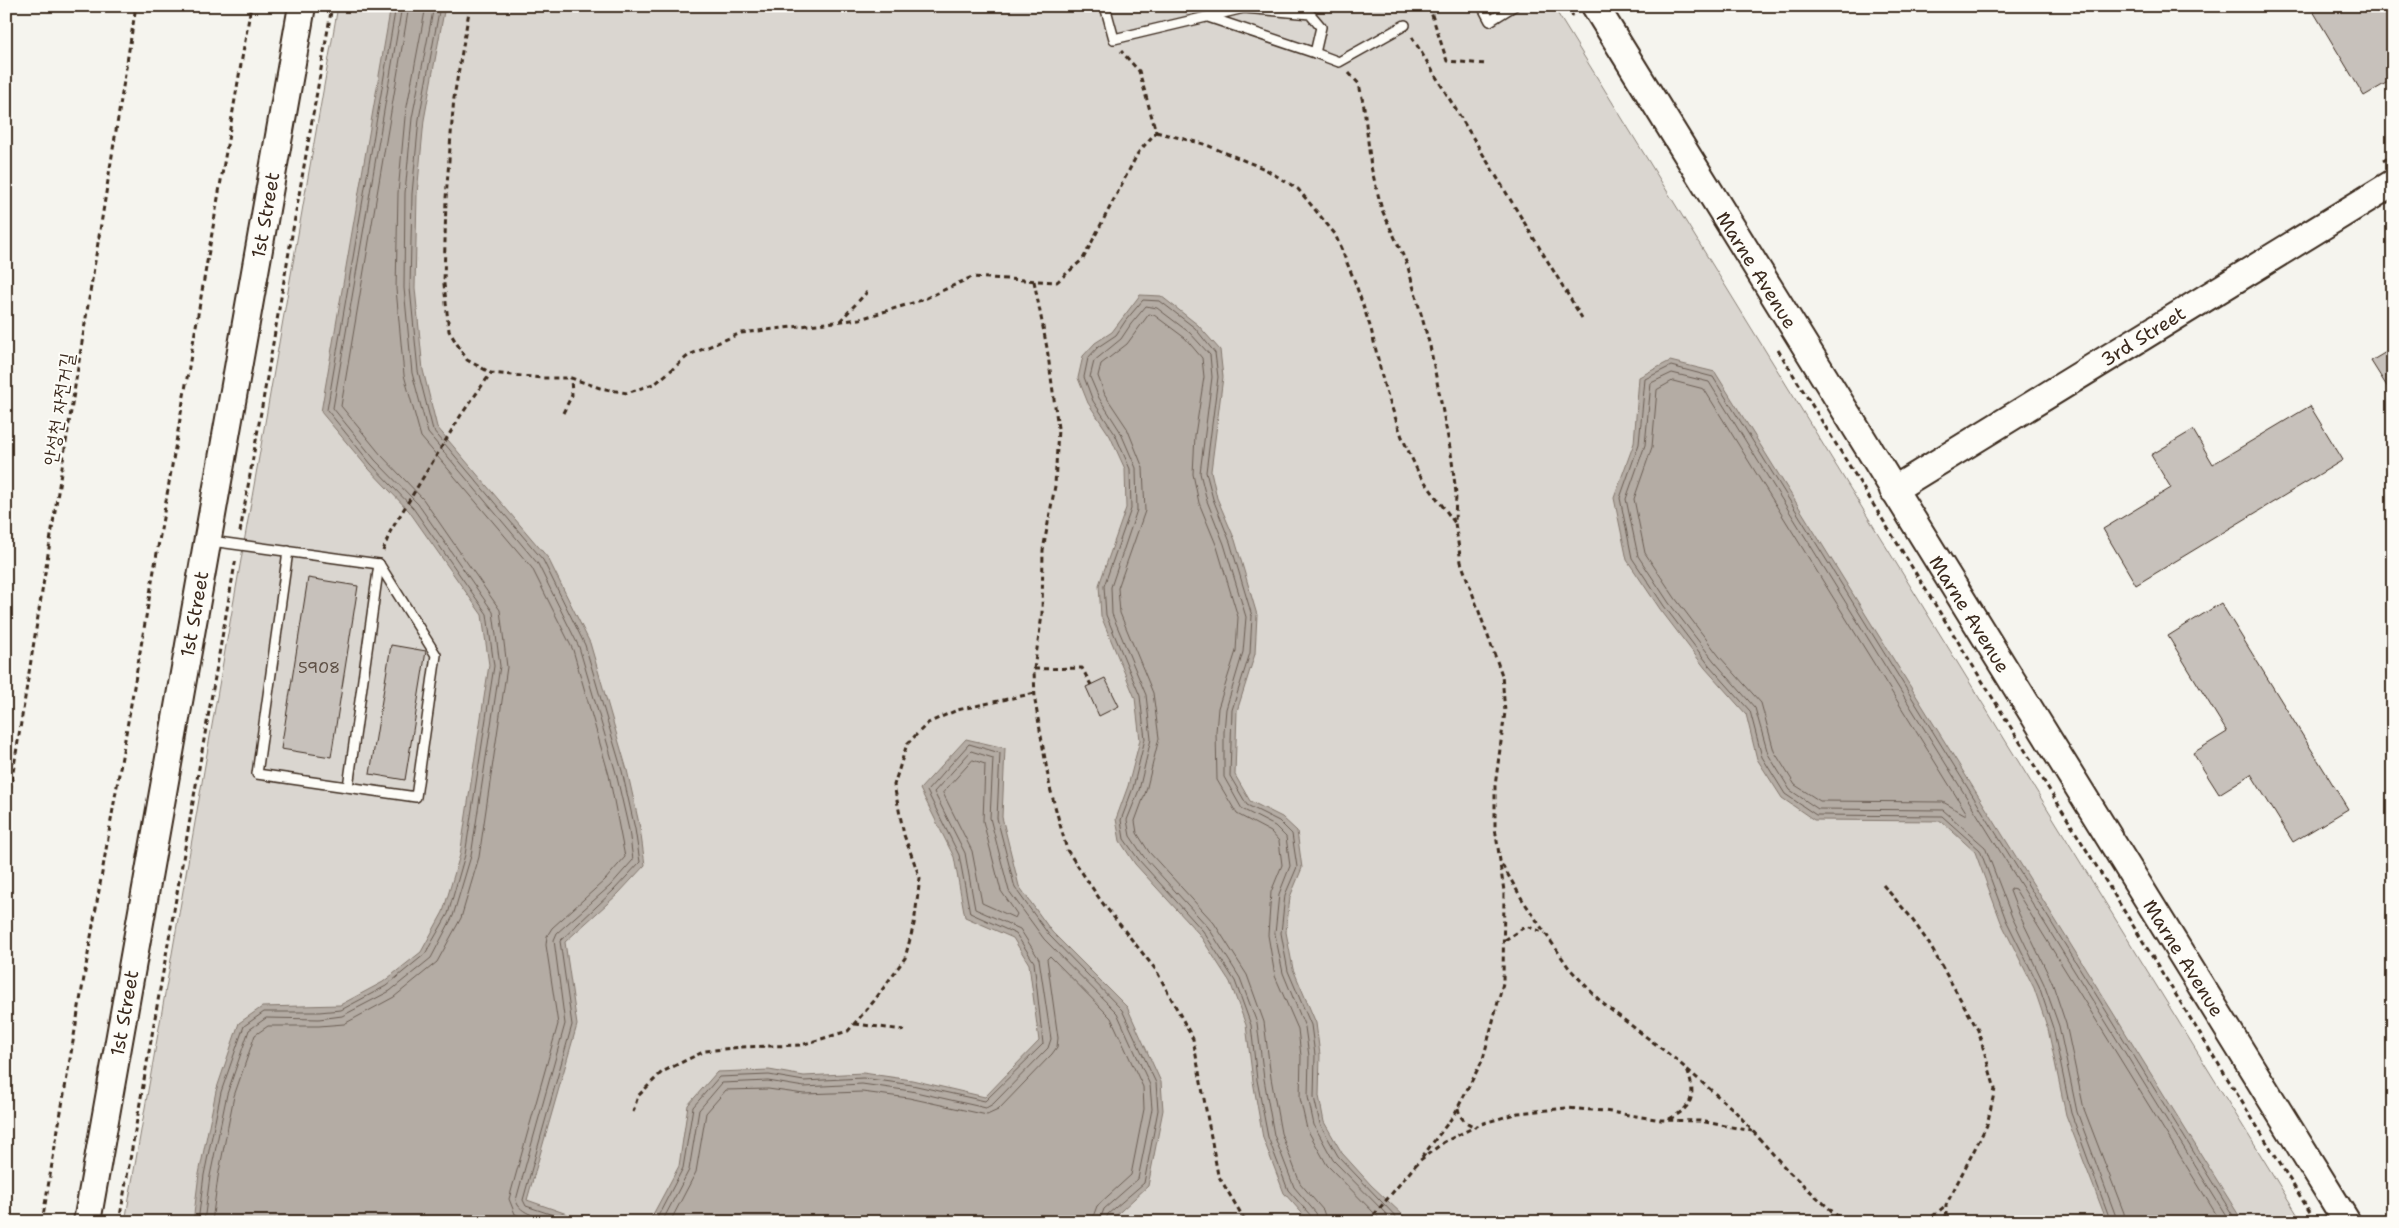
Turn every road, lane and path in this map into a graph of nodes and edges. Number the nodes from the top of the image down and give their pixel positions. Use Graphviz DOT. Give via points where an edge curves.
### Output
graph roads {
  1 [pos="136,6"];
  2 [pos="251,6"];
  3 [pos="302,6"];
  4 [pos="332,6"];
  5 [pos="470,6"];
  6 [pos="1104,6"];
  7 [pos="1429,6"];
  8 [pos="1482,6"];
  9 [pos="1514,6"];
  10 [pos="1567,6"];
  11 [pos="1586,15"];
  12 [pos="1208,17"];
  13 [pos="1404,25"];
  14 [pos="1114,39"];
  15 [pos="1315,53"];
  16 [pos="1339,62"];
  17 [pos="1486,64"];
  18 [pos="1156,132"];
  19 [pos="2393,183"];
  20 [pos="1034,281"];
  21 [pos="867,292"];
  22 [pos="1582,318"];
  23 [pos="839,321"];
  24 [pos="1776,347"];
  25 [pos="491,373"];
  26 [pos="571,378"];
  27 [pos="563,414"];
  28 [pos="1893,490"];
  29 [pos="1455,523"];
  30 [pos="207,540"];
  31 [pos="238,544"];
  32 [pos="288,551"];
  33 [pos="379,564"];
  34 [pos="1034,669"];
  35 [pos="1091,685"];
  36 [pos="1035,693"];
  37 [pos="348,787"];
  38 [pos="6,816"];
  39 [pos="1500,861"];
  40 [pos="1883,885"];
  41 [pos="1547,934"];
  42 [pos="1504,940"];
  43 [pos="855,1024"];
  44 [pos="904,1030"];
  45 [pos="1687,1069"];
  46 [pos="1458,1107"];
  47 [pos="633,1112"];
  48 [pos="1668,1120"];
  49 [pos="1476,1127"];
  50 [pos="1753,1131"];
  51 [pos="1419,1161"];
  52 [pos="1946,1205"];
  53 [pos="42,1222"];
  54 [pos="87,1222"];
  55 [pos="119,1222"];
  56 [pos="1246,1222"];
  57 [pos="1368,1222"];
  58 [pos="1844,1222"];
  59 [pos="1926,1222"];
  60 [pos="1946,1222"];
  61 [pos="2316,1222"];
  62 [pos="2347,1222"];
  1 -- 38 [label="path, 안성천 자전거길"];
  2 -- 53 [label="path"];
  3 -- 30 [label="street, 1st Street"];
  4 -- 31 [label="path"];
  5 -- 25 [label="path" via="454,97 446,198 444,284 449,331 467,360"];
  6 -- 14 [label="lane"];
  7 -- 17 [label="path" via="1447,61"];
  8 -- 9 [label="lane" via="1490,20"];
  10 -- 11 [label="path"];
  11 -- 28 [label="street, Marne Avenue"];
  12 -- 14 [label="lane"];
  12 -- 15 [label="lane"];
  12 -- 15 [label="lane" via="1244,8 1310,14 1321,27"];
  13 -- 16 [label="lane"];
  13 -- 22 [label="path"];
  14 -- 18 [label="path" via="1139,71"];
  15 -- 16 [label="lane"];
  16 -- 29 [label="path" via="1359,84 1370,167 1382,210 1407,264 1430,346 1451,452 1456,493"];
  18 -- 20 [label="path" via="1138,153 1084,259 1057,282"];
  18 -- 29 [label="path" via="1204,144 1265,169 1298,189 1335,234 1371,329 1384,385 1402,437 1419,474"];
  19 -- 28 [label="street, 3rd Street"];
  20 -- 23 [label="path" via="972,277 922,300 860,319"];
  20 -- 34 [label="path" via="1058,428 1055,486 1043,550 1042,615"];
  21 -- 23 [label="path"];
  23 -- 26 [label="path" via="741,333 689,355 656,383 627,393"];
  24 -- 61 [label="path"];
  25 -- 26 [label="path"];
  25 -- 33 [label="path" via="461,415 390,532"];
  26 -- 27 [label="path" via="572,395"];
  28 -- 62 [label="street, Marne Avenue"];
  29 -- 39 [label="path" via="1461,562 1502,675 1506,712 1495,786 1495,828"];
  30 -- 31 [label="lane"];
  30 -- 54 [label="street, 1st Street"];
  31 -- 32 [label="lane"];
  31 -- 55 [label="path"];
  32 -- 33 [label="lane"];
  32 -- 37 [label="lane" via="257,774"];
  33 -- 37 [label="lane"];
  33 -- 37 [label="lane" via="436,654 416,797"];
  34 -- 35 [label="path" via="1082,668"];
  34 -- 36 [label="path"];
  36 -- 43 [label="path" via="956,710 928,723 907,744 894,785 904,835 920,878 914,924 905,958"];
  36 -- 56 [label="path" via="1050,788 1067,850 1156,970 1193,1039 1218,1175"];
  39 -- 41 [label="path"];
  39 -- 42 [label="path"];
  40 -- 52 [label="path" via="1928,942 1978,1030 1995,1089 1987,1125"];
  41 -- 42 [label="path" via="1526,926"];
  41 -- 45 [label="path" via="1569,968 1602,1002"];
  42 -- 46 [label="path" via="1503,983 1483,1059"];
  43 -- 44 [label="path"];
  43 -- 47 [label="path" via="848,1031 801,1045 705,1051 662,1072 638,1096"];
  45 -- 48 [label="path" via="1693,1087 1690,1102 1681,1114"];
  45 -- 50 [label="path"];
  46 -- 49 [label="path" via="1459,1116"];
  46 -- 51 [label="path"];
  48 -- 49 [label="path" via="1567,1108 1518,1113"];
  48 -- 50 [label="path" via="1700,1121"];
  49 -- 51 [label="path" via="1444,1142"];
  50 -- 58 [label="path" via="1788,1171"];
  51 -- 57 [label="path"];
  52 -- 59 [label="path"];
  52 -- 60 [label="path"];
}
